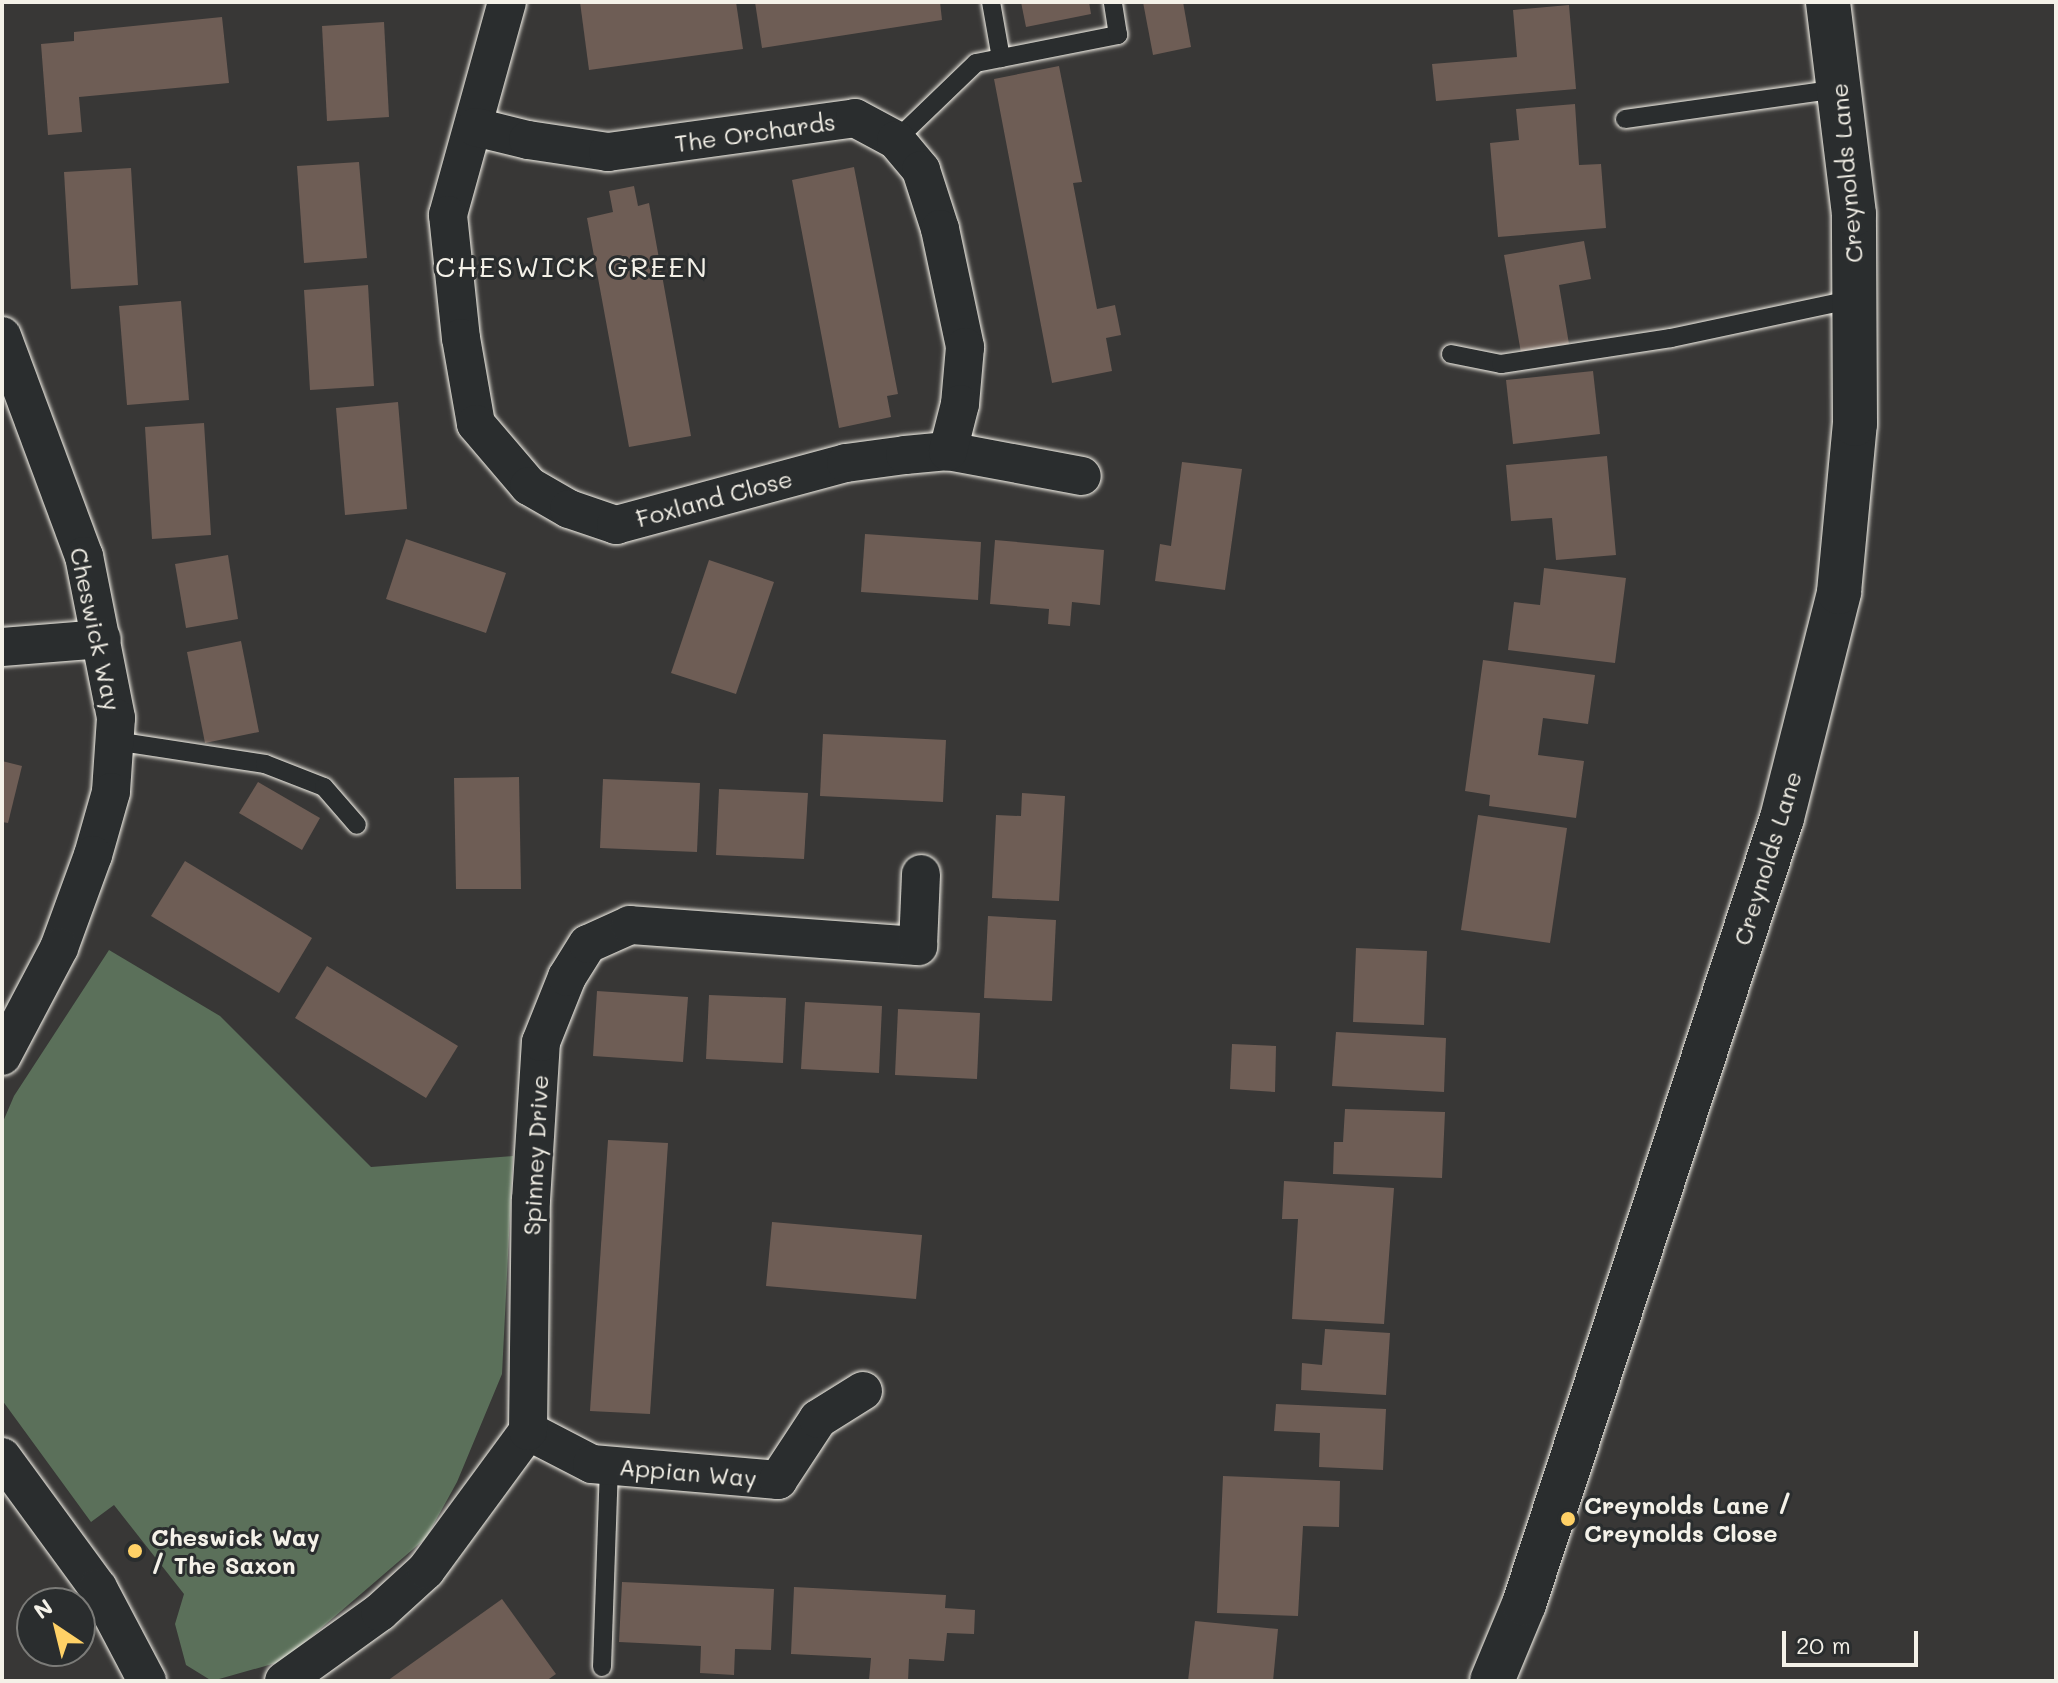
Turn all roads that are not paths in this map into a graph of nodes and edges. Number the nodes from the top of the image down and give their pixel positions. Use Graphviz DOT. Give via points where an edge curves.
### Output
graph roads {
  1 [pos="507,2"];
  2 [pos="991,2"];
  3 [pos="1113,2"];
  4 [pos="1828,2"];
  5 [pos="1001,58"];
  6 [pos="1839,89"];
  7 [pos="1625,119"];
  8 [pos="475,127"];
  9 [pos="896,140"];
  10 [pos="1854,299"];
  11 [pos="2,336"];
  12 [pos="1451,354"];
  13 [pos="948,451"];
  14 [pos="1082,476"];
  15 [pos="102,639"];
  16 [pos="2,647"];
  17 [pos="115,741"];
  18 [pos="357,825"];
  19 [pos="921,874"];
  20 [pos="2,1056"];
  21 [pos="863,1391"];
  22 [pos="528,1431"];
  23 [pos="2,1457"];
  24 [pos="609,1465"];
  25 [pos="602,1667"];
  26 [pos="147,1681"];
  27 [pos="284,1681"];
  28 [pos="1492,1681"];
  1 -- 8 [label="street, Foxland Close"];
  2 -- 5 [label="lane"];
  3 -- 5 [label="lane" via="1118,35"];
  4 -- 6 [label="street, Creynolds Lane"];
  5 -- 9 [label="lane" via="976,63"];
  6 -- 7 [label="lane"];
  6 -- 10 [label="street, Creynolds Lane" via="1854,214"];
  8 -- 9 [label="street, The Orchards" via="608,152 855,118"];
  8 -- 13 [label="street, Foxland Close" via="448,215 461,338 476,424 529,486 569,509 616,525 846,463"];
  9 -- 13 [label="street, The Orchards" via="921,170 940,229 965,347 960,404"];
  10 -- 12 [label="lane" via="1671,338 1501,364"];
  10 -- 28 [label="street, Creynolds Lane" via="1855,424 1839,592 1782,818 1524,1604"];
  11 -- 15 [label="street, Cheswick Way" via="84,556"];
  13 -- 14 [label="street, Foxland Close"];
  15 -- 16 [label="street"];
  15 -- 17 [label="street, Cheswick Way"];
  17 -- 18 [label="lane" via="265,764 324,787"];
  17 -- 20 [label="street, Cheswick Way" via="111,792 93,855 59,948"];
  19 -- 22 [label="street, Spinney Drive" via="918,946 630,925 588,944 550,1013 541,1042 531,1200"];
  21 -- 24 [label="street, Appian Way" via="818,1419 778,1480"];
  22 -- 24 [label="street, Appian Way" via="592,1464"];
  22 -- 27 [label="street" via="426,1570 380,1612"];
  23 -- 26 [label="street" via="98,1588"];
  24 -- 25 [label="lane"];
}
